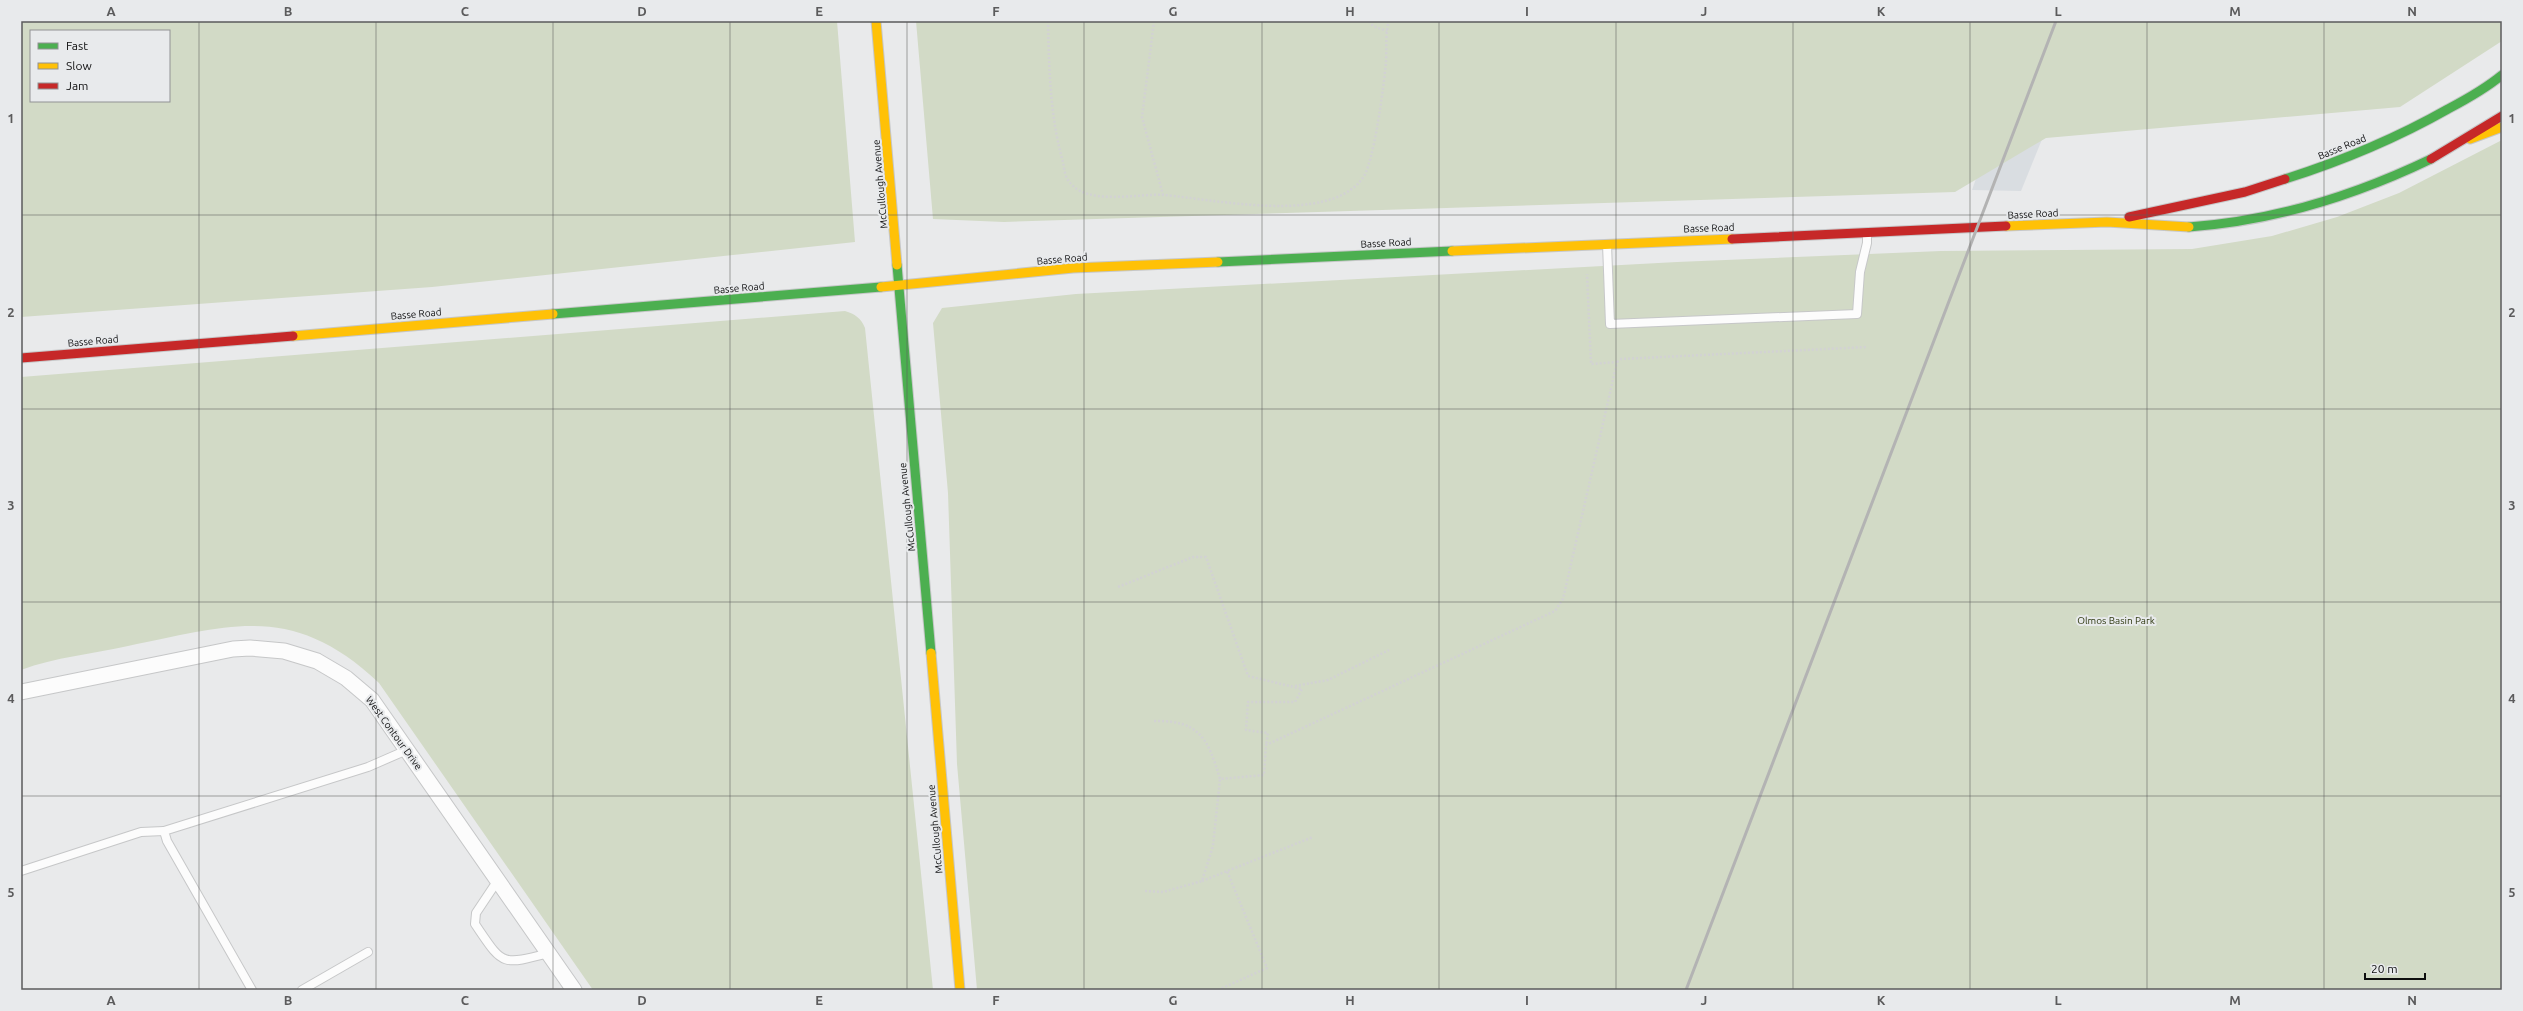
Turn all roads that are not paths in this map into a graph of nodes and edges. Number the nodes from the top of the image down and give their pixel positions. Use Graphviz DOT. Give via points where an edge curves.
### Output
graph roads {
  1 [pos="876,21"];
  2 [pos="2502,75"];
  3 [pos="2502,116"];
  4 [pos="2502,127"];
  5 [pos="2470,139"];
  6 [pos="2106,222"];
  7 [pos="1866,232"];
  8 [pos="1607,243"];
  9 [pos="900,285"];
  10 [pos="21,358"];
  11 [pos="21,692"];
  12 [pos="407,750"];
  13 [pos="164,831"];
  14 [pos="21,871"];
  15 [pos="498,880"];
  16 [pos="368,952"];
  17 [pos="549,953"];
  18 [pos="252,990"];
  19 [pos="302,990"];
  20 [pos="574,990"];
  21 [pos="960,990"];
  1 -- 9 [label="main road, McCullough Avenue"];
  2 -- 6 [label="main road, Basse Road" via="2490,86 2406,132 2344,160 2245,192"];
  3 -- 5 [label="main road, Basse Road"];
  4 -- 5 [label="main road"];
  5 -- 6 [label="main road, Basse Road" via="2396,176 2322,204 2264,219 2193,228"];
  6 -- 7 [label="main road, Basse Road"];
  7 -- 8 [label="main road, Basse Road"];
  7 -- 8 [label="lane" via="1867,243 1860,272 1857,314 1610,324"];
  8 -- 9 [label="main road, Basse Road" via="1073,268"];
  9 -- 10 [label="main road, Basse Road"];
  9 -- 21 [label="main road, McCullough Avenue" via="910,431"];
  11 -- 12 [label="street, West Contour Drive" via="233,649 284,651 317,661 346,678 372,700"];
  12 -- 13 [label="lane" via="368,767"];
  12 -- 15 [label="street, West Contour Drive"];
  13 -- 14 [label="lane" via="141,832"];
  13 -- 18 [label="lane" via="167,842"];
  15 -- 17 [label="street, West Contour Drive"];
  15 -- 17 [label="lane" via="476,913 475,924 496,956 507,960 520,960"];
  16 -- 19 [label="lane"];
  17 -- 20 [label="street, West Contour Drive"];
}
